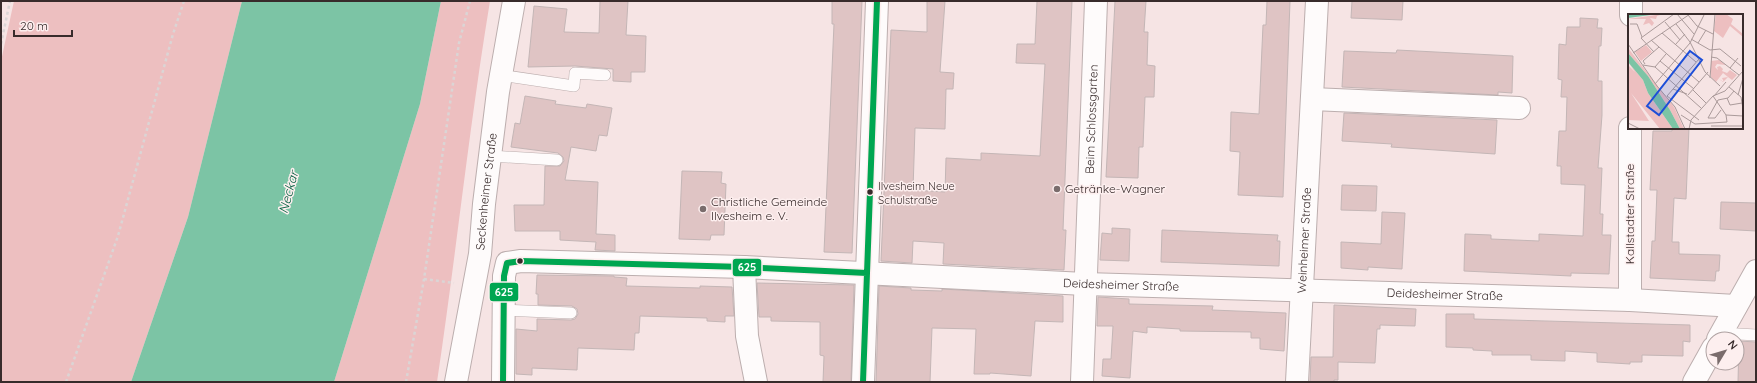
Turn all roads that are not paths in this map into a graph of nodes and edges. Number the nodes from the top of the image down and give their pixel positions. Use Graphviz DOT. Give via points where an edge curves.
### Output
graph roads {
  1 [pos="514,1"];
  2 [pos="877,1"];
  3 [pos="1096,1"];
  4 [pos="1317,1"];
  5 [pos="1631,1"];
  6 [pos="1631,14"];
  7 [pos="500,75"];
  8 [pos="604,75"];
  9 [pos="1312,99"];
  10 [pos="1519,108"];
  11 [pos="1630,129"];
  12 [pos="490,156"];
  13 [pos="557,160"];
  14 [pos="744,267"];
  15 [pos="1756,271"];
  16 [pos="867,273"];
  17 [pos="1085,284"];
  18 [pos="1301,290"];
  19 [pos="1630,300"];
  20 [pos="1736,306"];
  21 [pos="503,310"];
  22 [pos="571,313"];
  23 [pos="1722,331"];
  24 [pos="1756,335"];
  25 [pos="1745,336"];
  26 [pos="1705,362"];
  27 [pos="456,382"];
  28 [pos="503,382"];
  29 [pos="756,382"];
  30 [pos="863,382"];
  31 [pos="1082,382"];
  32 [pos="1297,382"];
  33 [pos="1694,382"];
  1 -- 7 [label="street, Seckenheimer Straße"];
  2 -- 16 [label="street"];
  3 -- 17 [label="street, Beim Schlossgarten"];
  4 -- 9 [label="street, Weinheimer Straße"];
  5 -- 6 [label="street"];
  7 -- 8 [label="lane" via="574,86 575,73"];
  7 -- 12 [label="street, Seckenheimer Straße"];
  9 -- 10 [label="street"];
  9 -- 18 [label="street, Weinheimer Straße"];
  11 -- 19 [label="street, Kallstadter Straße"];
  12 -- 13 [label="lane"];
  12 -- 27 [label="street, Seckenheimer Straße" via="480,254"];
  14 -- 16 [label="street, Deidesheimer Straße"];
  14 -- 21 [label="street, Deidesheimer Straße" via="521,261 507,263"];
  14 -- 29 [label="street" via="747,336"];
  15 -- 20 [label="street"];
  16 -- 17 [label="street, Deidesheimer Straße"];
  16 -- 30 [label="street"];
  17 -- 18 [label="street, Deidesheimer Straße"];
  17 -- 31 [label="street, Beim Schlossgarten"];
  18 -- 19 [label="street, Deidesheimer Straße"];
  18 -- 32 [label="street, Weinheimer Straße"];
  19 -- 20 [label="street, Deidesheimer Straße"];
  20 -- 23 [label="street"];
  21 -- 22 [label="lane"];
  21 -- 28 [label="street" via="499,338"];
  24 -- 25 [label="lane"];
  26 -- 33 [label="street"];
}
